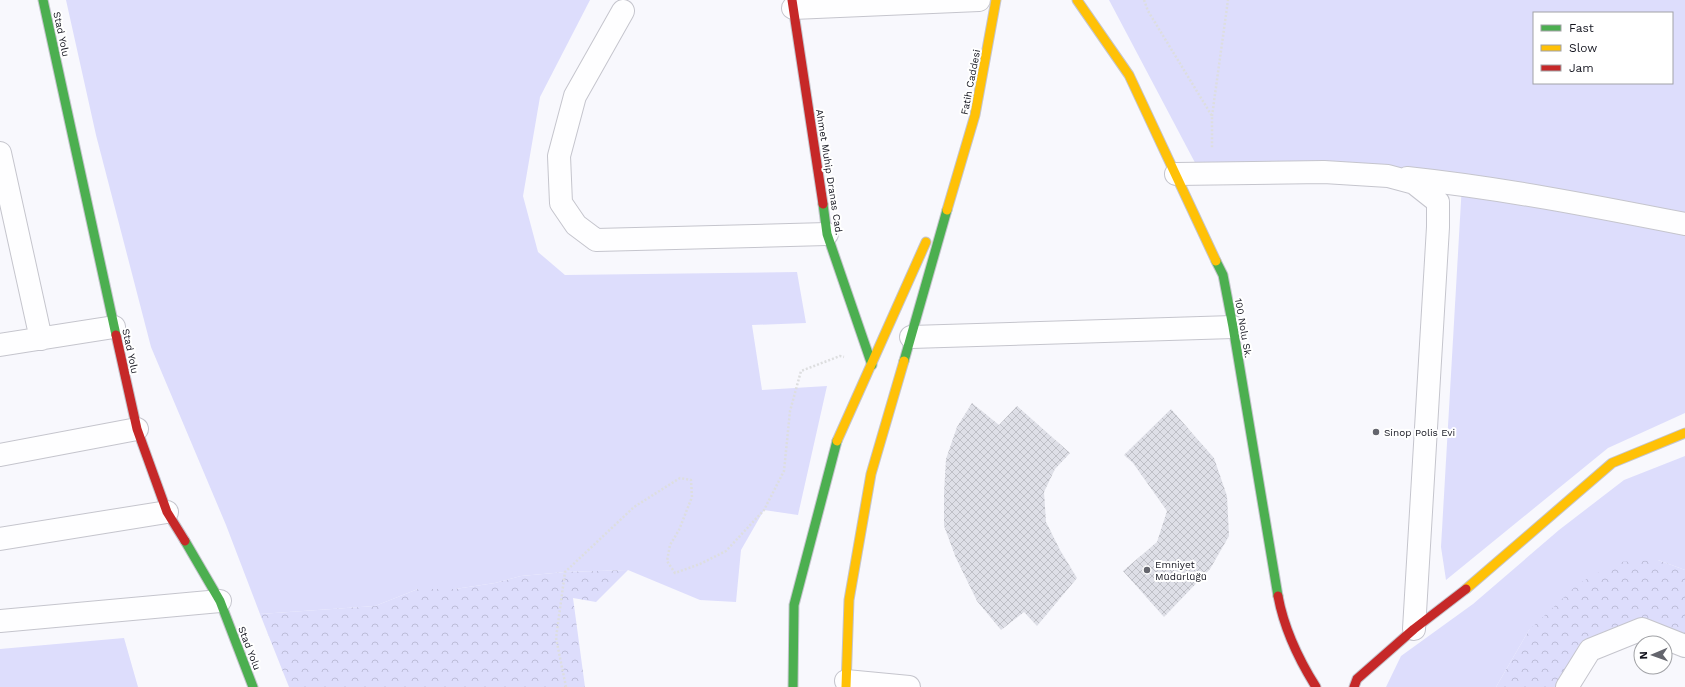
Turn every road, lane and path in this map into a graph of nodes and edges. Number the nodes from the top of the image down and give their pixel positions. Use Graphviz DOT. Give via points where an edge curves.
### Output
graph roads {
  1 [pos="43,0"];
  2 [pos="979,0"];
  3 [pos="996,0"];
  4 [pos="1077,0"];
  5 [pos="1144,0"];
  6 [pos="1228,0"];
  7 [pos="793,4"];
  8 [pos="623,11"];
  9 [pos="1212,116"];
  10 [pos="0,153"];
  11 [pos="960,166"];
  12 [pos="1176,174"];
  13 [pos="1212,174"];
  14 [pos="1388,176"];
  15 [pos="1685,224"];
  16 [pos="827,234"];
  17 [pos="114,327"];
  18 [pos="1234,327"];
  19 [pos="911,337"];
  20 [pos="40,339"];
  21 [pos="0,345"];
  22 [pos="872,365"];
  23 [pos="137,429"];
  24 [pos="1685,433"];
  25 [pos="0,455"];
  26 [pos="167,512"];
  27 [pos="0,539"];
  28 [pos="220,601"];
  29 [pos="0,621"];
  30 [pos="1414,629"];
  31 [pos="1685,646"];
  32 [pos="846,684"];
  33 [pos="253,687"];
  34 [pos="566,687"];
  35 [pos="793,687"];
  36 [pos="909,687"];
  37 [pos="1316,687"];
  38 [pos="1354,687"];
  39 [pos="1567,687"];
  1 -- 17 [label="main road, Stad Yolu"];
  2 -- 7 [label="street"];
  3 -- 11 [label="main road, Fatih Caddesi" via="975,115"];
  4 -- 12 [label="main road, 100 Nolu Sk." via="1129,75"];
  5 -- 9 [label="path" via="1148,11"];
  6 -- 9 [label="path"];
  7 -- 16 [label="main road, Ahmet Muhip Dranas Cad."];
  8 -- 16 [label="street" via="576,96 559,156 561,203 576,225 596,240"];
  9 -- 13 [label="path"];
  10 -- 20 [label="street"];
  11 -- 19 [label="main road"];
  11 -- 22 [label="main road"];
  12 -- 13 [label="street"];
  12 -- 18 [label="main road, 100 Nolu Sk." via="1223,275"];
  13 -- 14 [label="street" via="1324,172"];
  14 -- 15 [label="street" via="1539,196"];
  14 -- 30 [label="street" via="1414,183 1438,202"];
  16 -- 22 [label="main road, Ahmet Muhip Dranas Cad."];
  17 -- 20 [label="street"];
  17 -- 23 [label="main road, Stad Yolu"];
  18 -- 19 [label="street"];
  18 -- 37 [label="main road, 100 Nolu Sk." via="1280,607 1300,662"];
  19 -- 32 [label="main road" via="870,481 848,600"];
  20 -- 21 [label="street"];
  22 -- 34 [label="path" via="840,356 801,371 790,411 784,471 764,510 726,551 675,573 668,561 670,545 692,497 691,480 680,478 634,507 565,572 556,638"];
  22 -- 35 [label="main road" via="837,441 794,606"];
  23 -- 25 [label="street"];
  23 -- 26 [label="main road, Stad Yolu"];
  24 -- 30 [label="main road" via="1612,463 1451,602"];
  26 -- 27 [label="street"];
  26 -- 28 [label="main road, Stad Yolu"];
  28 -- 29 [label="street"];
  28 -- 33 [label="main road, Stad Yolu"];
  30 -- 38 [label="main road" via="1357,679"];
  31 -- 39 [label="street" via="1642,629 1590,650"];
  32 -- 36 [label="street"];
}
